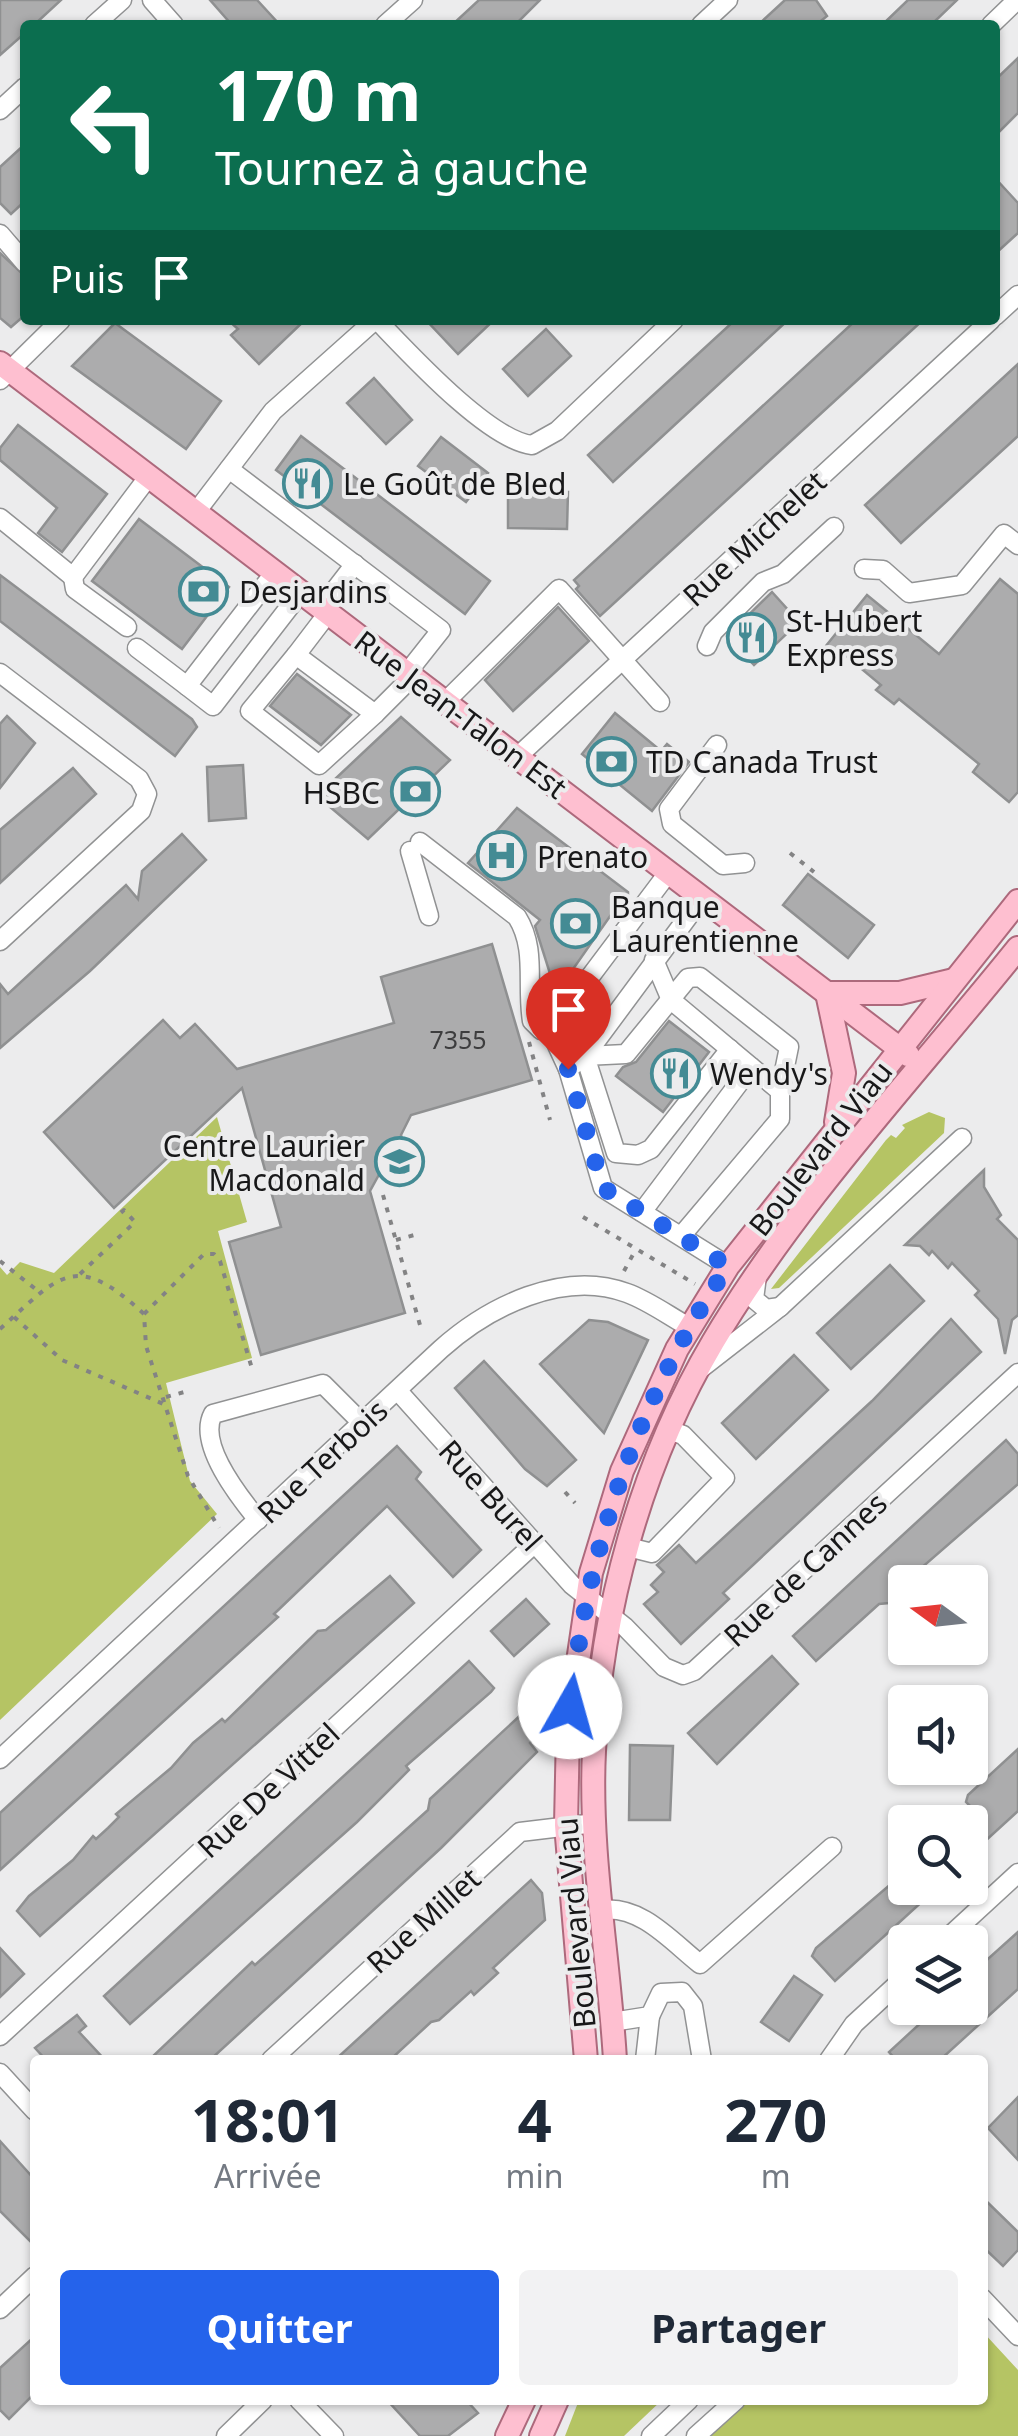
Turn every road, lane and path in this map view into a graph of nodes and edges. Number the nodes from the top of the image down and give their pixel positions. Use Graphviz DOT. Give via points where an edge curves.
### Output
graph roads {
  1 [pos="122,0"];
  2 [pos="152,0"];
  3 [pos="413,0"];
  4 [pos="728,0"];
  5 [pos="1017,0"];
  6 [pos="100,20"];
  7 [pos="170,20"];
  8 [pos="391,20"];
  9 [pos="706,20"];
  10 [pos="995,20"];
  11 [pos="20,92"];
  12 [pos="0,110"];
  13 [pos="0,234"];
  14 [pos="20,257"];
  15 [pos="55,325"];
  16 [pos="370,325"];
  17 [pos="381,325"];
  18 [pos="669,325"];
  19 [pos="985,325"];
  20 [pos="3,371"];
  21 [pos="228,469"];
  22 [pos="149,476"];
  23 [pos="196,512"];
  24 [pos="0,518"];
  25 [pos="834,526"];
  26 [pos="1018,544"];
  27 [pos="354,564"];
  28 [pos="864,569"];
  29 [pos="275,572"];
  30 [pos="73,578"];
  31 [pos="301,592"];
  32 [pos="324,610"];
  33 [pos="127,627"];
  34 [pos="707,646"];
  35 [pos="137,648"];
  36 [pos="296,655"];
  37 [pos="624,659"];
  38 [pos="0,674"];
  39 [pos="410,675"];
  40 [pos="187,686"];
  41 [pos="445,702"];
  42 [pos="660,702"];
  43 [pos="375,714"];
  44 [pos="717,744"];
  45 [pos="517,757"];
  46 [pos="790,853"];
  47 [pos="745,862"];
  48 [pos="814,872"];
  49 [pos="668,873"];
  50 [pos="702,898"];
  51 [pos="1018,901"];
  52 [pos="429,916"];
  53 [pos="0,941"];
  54 [pos="1018,948"];
  55 [pos="654,960"];
  56 [pos="954,980"];
  57 [pos="826,993"];
  58 [pos="670,1000"];
  59 [pos="550,1030"];
  60 [pos="528,1040"];
  61 [pos="730,1048"];
  62 [pos="899,1048"];
  63 [pos="585,1056"];
  64 [pos="923,1066"];
  65 [pos="751,1067"];
  66 [pos="568,1069"];
  67 [pos="780,1092"];
  68 [pos="550,1120"];
  69 [pos="834,1130"];
  70 [pos="962,1138"];
  71 [pos="383,1195"];
  72 [pos="642,1212"];
  73 [pos="118,1216"];
  74 [pos="583,1217"];
  75 [pos="418,1234"];
  76 [pos="682,1235"];
  77 [pos="396,1240"];
  78 [pos="636,1248"];
  79 [pos="0,1261"];
  80 [pos="728,1266"];
  81 [pos="624,1270"];
  82 [pos="80,1274"];
  83 [pos="757,1276"];
  84 [pos="697,1285"];
  85 [pos="38,1292"];
  86 [pos="780,1307"];
  87 [pos="144,1314"];
  88 [pos="14,1317"];
  89 [pos="420,1324"];
  90 [pos="689,1327"];
  91 [pos="0,1329"];
  92 [pos="26,1331"];
  93 [pos="25,1341"];
  94 [pos="698,1370"];
  95 [pos="253,1372"];
  96 [pos="1018,1372"];
  97 [pos="188,1391"];
  98 [pos="398,1392"];
  99 [pos="166,1397"];
  100 [pos="168,1406"];
  101 [pos="363,1424"];
  102 [pos="670,1430"];
  103 [pos="565,1492"];
  104 [pos="575,1503"];
  105 [pos="258,1520"];
  106 [pos="219,1528"];
  107 [pos="535,1544"];
  108 [pos="628,1548"];
  109 [pos="586,1596"];
  110 [pos="611,1616"];
  111 [pos="0,1759"];
  112 [pos="595,1823"];
  113 [pos="566,1825"];
  114 [pos="832,1847"];
  115 [pos="1018,1873"];
  116 [pos="602,1910"];
  117 [pos="961,1925"];
  118 [pos="700,1964"];
  119 [pos="676,1990"];
  120 [pos="888,1993"];
  121 [pos="650,2016"];
  122 [pos="612,2022"];
  123 [pos="0,2036"];
  124 [pos="276,2055"];
  125 [pos="586,2055"];
  126 [pos="614,2055"];
  127 [pos="645,2055"];
  128 [pos="701,2055"];
  129 [pos="832,2055"];
  130 [pos="0,2074"];
  131 [pos="30,2106"];
  132 [pos="30,2281"];
  133 [pos="988,2304"];
  134 [pos="0,2309"];
  135 [pos="1018,2336"];
  136 [pos="258,2405"];
  137 [pos="304,2405"];
  138 [pos="522,2405"];
  139 [pos="555,2405"];
  140 [pos="684,2405"];
  141 [pos="716,2408"];
  142 [pos="226,2436"];
  143 [pos="334,2436"];
  144 [pos="507,2436"];
  145 [pos="541,2436"];
  146 [pos="652,2436"];
  147 [pos="696,2436"];
  1 -- 6 [label="street"];
  2 -- 7 [label="street"];
  3 -- 8 [label="street"];
  4 -- 9 [label="street"];
  5 -- 10 [label="street"];
  11 -- 12 [label="street"];
  13 -- 14 [label="street"];
  15 -- 20 [label="street"];
  16 -- 21 [label="street" via="273,411"];
  17 -- 18 [label="street" via="429,376 504,434 532,445 557,431"];
  19 -- 37 [label="street, Rue Michelet"];
  20 -- 22 [label="main road, Rue Jean-Talon Est"];
  21 -- 23 [label="street"];
  21 -- 27 [label="street"];
  22 -- 23 [label="main road, Rue Jean-Talon Est"];
  22 -- 30 [label="street"];
  23 -- 29 [label="main road, Rue Jean-Talon Est"];
  24 -- 30 [label="street"];
  25 -- 34 [label="street" via="764,582"];
  26 -- 28 [label="street" via="1004,534 962,585 909,593 884,570"];
  27 -- 32 [label="street"];
  27 -- 39 [label="street" via="440,630"];
  29 -- 31 [label="main road, Rue Jean-Talon Est"];
  29 -- 40 [label="street"];
  30 -- 33 [label="street" via="76,589"];
  31 -- 32 [label="main road, Rue Jean-Talon Est"];
  31 -- 40 [label="street" via="213,706"];
  32 -- 36 [label="street"];
  32 -- 39 [label="main road, Rue Jean-Talon Est"];
  35 -- 40 [label="street"];
  36 -- 43 [label="street"];
  36 -- 43 [label="street" via="250,711 319,764"];
  37 -- 41 [label="street" via="560,589"];
  37 -- 42 [label="street"];
  37 -- 45 [label="street, Rue Michelet"];
  38 -- 53 [label="street" via="148,794 134,818"];
  39 -- 41 [label="main road, Rue Jean-Talon Est"];
  39 -- 43 [label="street"];
  41 -- 45 [label="main road, Rue Jean-Talon Est"];
  44 -- 47 [label="street" via="669,809 672,824 724,865"];
  45 -- 49 [label="main road, Rue Jean-Talon Est"];
  46 -- 48 [label="path"];
  49 -- 50 [label="main road, Rue Jean-Talon Est"];
  49 -- 59 [label="street"];
  50 -- 55 [label="street"];
  50 -- 57 [label="main road, Rue Jean-Talon Est"];
  51 -- 56 [label="main road, Boulevard Viau"];
  52 -- 59 [label="street" via="415,847 516,917 531,956 532,1021"];
  54 -- 64 [label="main road, Boulevard Viau"];
  55 -- 58 [label="street"];
  55 -- 63 [label="street"];
  56 -- 57 [label="main road" via="900,993"];
  56 -- 62 [label="main road, Boulevard Viau"];
  57 -- 62 [label="main road, Rue Jean-Talon Est"];
  57 -- 69 [label="main road" via="844,1072"];
  58 -- 61 [label="street"];
  58 -- 63 [label="street" via="626,1054"];
  58 -- 67 [label="street" via="688,978 700,977 789,1047"];
  59 -- 66 [label="street"];
  60 -- 68 [label="path"];
  61 -- 63 [label="street" via="651,1149 638,1155 616,1153 610,1145"];
  61 -- 65 [label="street"];
  62 -- 64 [label="main road, Rue Jean-Talon Est"];
  62 -- 69 [label="main road, Boulevard Viau"];
  63 -- 66 [label="street"];
  64 -- 83 [label="main road, Boulevard Viau"];
  65 -- 67 [label="street"];
  65 -- 72 [label="street"];
  66 -- 72 [label="street" via="603,1188"];
  67 -- 76 [label="street" via="780,1119"];
  69 -- 80 [label="main road, Boulevard Viau"];
  70 -- 86 [label="street, Boulevard Viau"];
  71 -- 77 [label="path"];
  72 -- 76 [label="street"];
  73 -- 82 [label="path" via="124,1210 135,1222"];
  74 -- 78 [label="path"];
  75 -- 77 [label="path"];
  76 -- 80 [label="street"];
  77 -- 89 [label="path"];
  78 -- 81 [label="path"];
  78 -- 84 [label="path"];
  79 -- 85 [label="path"];
  80 -- 90 [label="main road, Boulevard Viau"];
  82 -- 85 [label="path"];
  82 -- 87 [label="path" via="115,1286"];
  83 -- 86 [label="street" via="754,1299 766,1308"];
  83 -- 94 [label="main road, Boulevard Viau"];
  85 -- 88 [label="path"];
  86 -- 94 [label="street, Boulevard Viau"];
  87 -- 95 [label="path" via="204,1254 214,1254"];
  87 -- 99 [label="path" via="146,1346"];
  88 -- 91 [label="path"];
  88 -- 92 [label="path"];
  90 -- 98 [label="street, Rue Terbois" via="618,1290 564,1288 484,1316"];
  90 -- 109 [label="main road, Boulevard Viau" via="622,1471"];
  92 -- 93 [label="path"];
  92 -- 100 [label="path" via="90,1375"];
  94 -- 102 [label="main road, Boulevard Viau"];
  96 -- 110 [label="street, Rue de Cannes" via="690,1673 670,1671"];
  97 -- 99 [label="path"];
  98 -- 101 [label="street, Rue Terbois"];
  98 -- 107 [label="street, Rue Burel"];
  99 -- 100 [label="path"];
  100 -- 106 [label="path" via="188,1476"];
  101 -- 105 [label="street, Rue Terbois"];
  101 -- 105 [label="street" via="323,1384 213,1414 209,1425 225,1477"];
  102 -- 108 [label="main road, Boulevard Viau"];
  102 -- 108 [label="street" via="684,1435 725,1478 652,1552"];
  103 -- 104 [label="path"];
  105 -- 111 [label="street, Rue Terbois"];
  107 -- 109 [label="street, Rue Burel"];
  107 -- 123 [label="street, Rue De Vittel"];
  108 -- 110 [label="main road, Boulevard Viau"];
  109 -- 110 [label="street, Rue de Cannes"];
  109 -- 113 [label="main road, Boulevard Viau" via="570,1707"];
  110 -- 112 [label="main road, Boulevard Viau" via="595,1736"];
  112 -- 113 [label="street, Rue Millet"];
  112 -- 116 [label="main road, Boulevard Viau"];
  113 -- 124 [label="street, Rue Millet" via="514,1838"];
  113 -- 125 [label="main road, Boulevard Viau"];
  114 -- 118 [label="street"];
  115 -- 117 [label="street"];
  116 -- 118 [label="street" via="639,1916"];
  116 -- 122 [label="main road, Boulevard Viau"];
  118 -- 119 [label="street"];
  119 -- 121 [label="street" via="656,1997"];
  119 -- 128 [label="street" via="693,2006"];
  120 -- 129 [label="street"];
  121 -- 122 [label="street"];
  121 -- 127 [label="street"];
  122 -- 126 [label="main road, Boulevard Viau"];
  130 -- 131 [label="street"];
  132 -- 134 [label="street"];
  133 -- 135 [label="street"];
  136 -- 142 [label="street"];
  137 -- 143 [label="street"];
  138 -- 144 [label="main road"];
  139 -- 145 [label="main road"];
  140 -- 146 [label="street"];
  141 -- 147 [label="street"];
}
